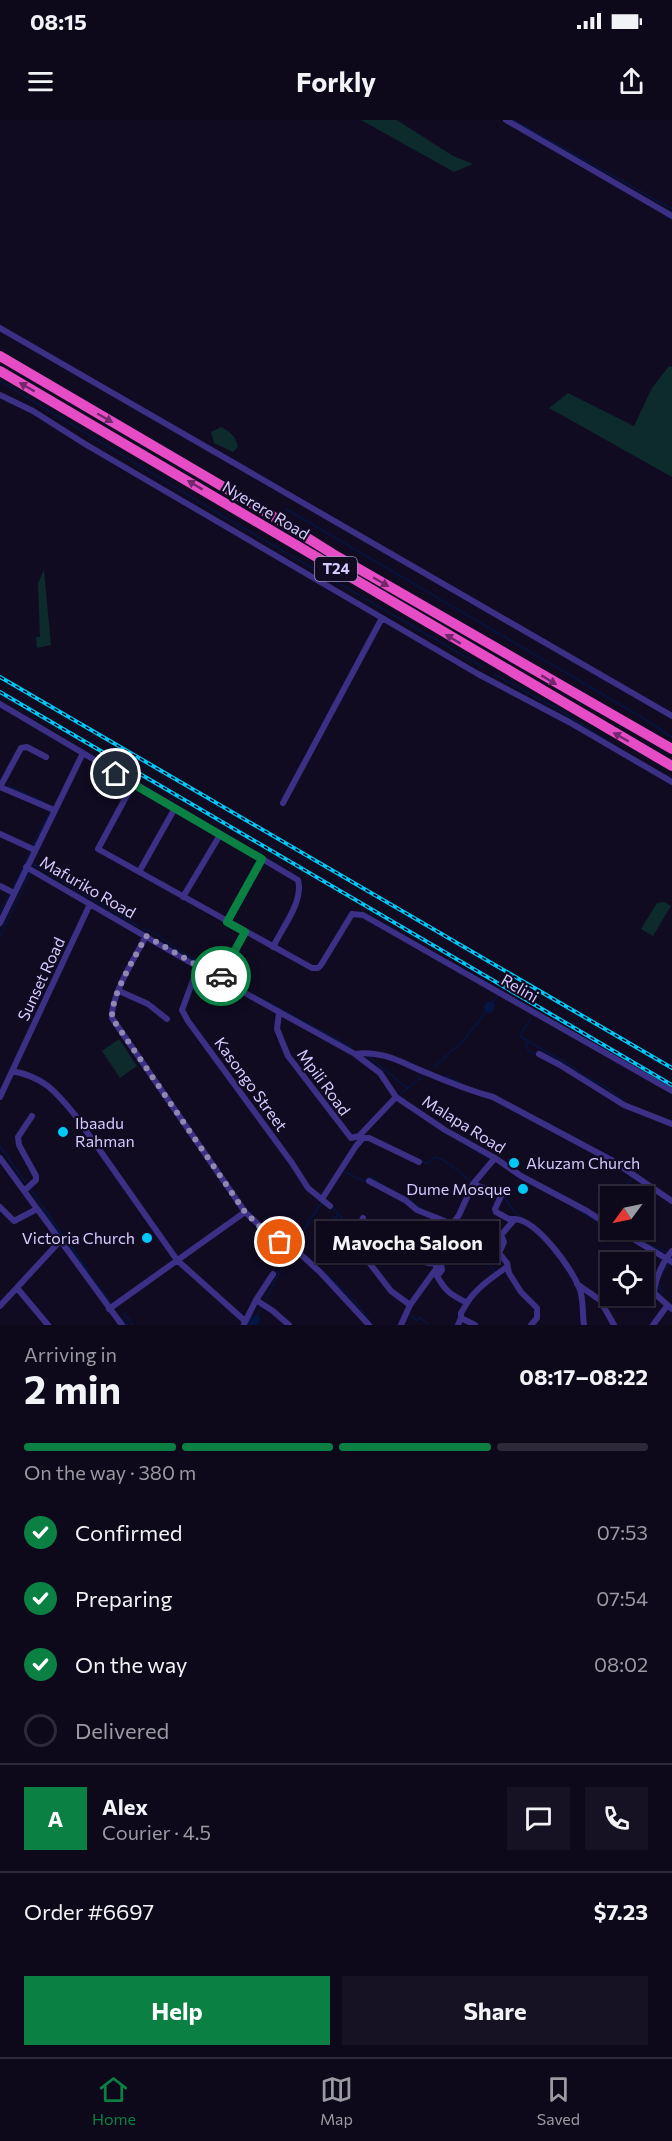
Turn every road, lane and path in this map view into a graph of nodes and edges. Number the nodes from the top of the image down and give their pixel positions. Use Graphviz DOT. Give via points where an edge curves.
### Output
graph roads {
  1 [pos="506,120"];
  2 [pos="672,216"];
  3 [pos="0,328"];
  4 [pos="0,356"];
  5 [pos="0,371"];
  6 [pos="0,395"];
  7 [pos="382,618"];
  8 [pos="0,704"];
  9 [pos="672,716"];
  10 [pos="672,749"];
  11 [pos="82,753"];
  12 [pos="46,757"];
  13 [pos="672,766"];
  14 [pos="672,782"];
  15 [pos="133,784"];
  16 [pos="0,787"];
  17 [pos="283,803"];
  18 [pos="175,808"];
  19 [pos="54,810"];
  20 [pos="0,834"];
  21 [pos="220,835"];
  22 [pos="35,850"];
  23 [pos="262,859"];
  24 [pos="26,867"];
  25 [pos="139,872"];
  26 [pos="0,886"];
  27 [pos="14,893"];
  28 [pos="183,897"];
  29 [pos="90,904"];
  30 [pos="227,922"];
  31 [pos="0,923"];
  32 [pos="245,932"];
  33 [pos="146,936"];
  34 [pos="273,947"];
  35 [pos="198,967"];
  36 [pos="219,978"];
  37 [pos="119,991"];
  38 [pos="279,1013"];
  39 [pos="167,1019"];
  40 [pos="356,1054"];
  41 [pos="539,1054"];
  42 [pos="12,1071"];
  43 [pos="672,1091"];
  44 [pos="0,1097"];
  45 [pos="397,1097"];
  46 [pos="32,1116"];
  47 [pos="672,1124"];
  48 [pos="0,1158"];
  49 [pos="495,1158"];
  50 [pos="419,1162"];
  51 [pos="7,1168"];
  52 [pos="0,1173"];
  53 [pos="369,1181"];
  54 [pos="473,1184"];
  55 [pos="24,1191"];
  56 [pos="322,1199"];
  57 [pos="672,1201"];
  58 [pos="330,1206"];
  59 [pos="0,1208"];
  60 [pos="37,1209"];
  61 [pos="245,1212"];
  62 [pos="363,1218"];
  63 [pos="600,1219"];
  64 [pos="519,1220"];
  65 [pos="452,1224"];
  66 [pos="636,1240"];
  67 [pos="60,1241"];
  68 [pos="672,1251"];
  69 [pos="367,1258"];
  70 [pos="669,1259"];
  71 [pos="177,1260"];
  72 [pos="436,1262"];
  73 [pos="507,1267"];
  74 [pos="273,1274"];
  75 [pos="577,1284"];
  76 [pos="17,1288"];
  77 [pos="0,1293"];
  78 [pos="7,1299"];
  79 [pos="256,1300"];
  80 [pos="467,1302"];
  81 [pos="410,1305"];
  82 [pos="0,1306"];
  83 [pos="670,1307"];
  84 [pos="109,1309"];
  85 [pos="460,1322"];
  86 [pos="244,1323"];
  87 [pos="48,1325"];
  88 [pos="122,1325"];
  89 [pos="289,1325"];
  90 [pos="369,1325"];
  91 [pos="401,1325"];
  92 [pos="475,1325"];
  93 [pos="531,1325"];
  94 [pos="584,1325"];
  95 [pos="614,1325"];
  96 [pos="652,1325"];
  1 -- 2 [label="street"];
  3 -- 9 [label="street"];
  4 -- 10 [label="highway, Nyerere Road / T24, one-way"];
  13 -- 5 [label="highway, Nyerere Road / T24, one-way"];
  6 -- 7 [label="street"];
  7 -- 14 [label="street"];
  7 -- 17 [label="street"];
  8 -- 11 [label="street"];
  11 -- 15 [label="street"];
  11 -- 19 [label="street"];
  12 -- 16 [label="street" via="21,748"];
  15 -- 18 [label="street"];
  15 -- 25 [label="street" via="98,849"];
  16 -- 19 [label="street"];
  18 -- 21 [label="street"];
  18 -- 25 [label="street"];
  19 -- 22 [label="street"];
  20 -- 22 [label="street"];
  21 -- 23 [label="street"];
  21 -- 28 [label="street"];
  22 -- 24 [label="street"];
  23 -- 30 [label="street"];
  23 -- 34 [label="street" via="299,883 296,902"];
  24 -- 27 [label="street"];
  24 -- 29 [label="street, Mafuriko Road"];
  25 -- 28 [label="street"];
  26 -- 27 [label="street"];
  27 -- 31 [label="street"];
  28 -- 30 [label="street"];
  29 -- 33 [label="street, Mafuriko Road"];
  29 -- 42 [label="street, Sunset Road"];
  30 -- 32 [label="street"];
  32 -- 34 [label="street"];
  32 -- 36 [label="street"];
  33 -- 35 [label="street, Mafuriko Road"];
  33 -- 37 [label="street"];
  34 -- 43 [label="street, Relini" via="318,968 352,914 363,915"];
  35 -- 36 [label="street, Mafuriko Road"];
  35 -- 56 [label="street, Kasongo Street" via="182,1010 308,1188"];
  36 -- 38 [label="street, Mafuriko Road"];
  37 -- 39 [label="street"];
  37 -- 61 [label="street" via="112,1018"];
  38 -- 40 [label="street, Mafuriko Road"];
  38 -- 45 [label="street, Mpili Road" via="277,1029 288,1056 351,1138 359,1136"];
  40 -- 45 [label="street, Mafuriko Road" via="380,1073"];
  40 -- 57 [label="street, Mafuriko Road" via="378,1053 493,1097 612,1161"];
  41 -- 47 [label="street" via="624,1105"];
  42 -- 44 [label="street, Sunset Road"];
  42 -- 71 [label="street" via="36,1077 58,1094"];
  45 -- 49 [label="street, Malapa Road"];
  46 -- 55 [label="street" via="18,1137 36,1176"];
  48 -- 51 [label="street"];
  49 -- 54 [label="street"];
  49 -- 63 [label="street, Malapa Road"];
  50 -- 56 [label="street" via="363,1138"];
  51 -- 52 [label="street"];
  51 -- 55 [label="street"];
  53 -- 65 [label="street" via="417,1210"];
  54 -- 64 [label="street" via="500,1194 496,1212"];
  54 -- 65 [label="street"];
  55 -- 60 [label="street"];
  56 -- 58 [label="street, Kasongo Street"];
  59 -- 60 [label="street" via="14,1221"];
  60 -- 67 [label="street"];
  61 -- 71 [label="street"];
  61 -- 90 [label="street" via="275,1240 298,1252 320,1272"];
  62 -- 69 [label="street" via="353,1241"];
  64 -- 73 [label="street" via="501,1235 504,1242 499,1253"];
  64 -- 75 [label="street" via="555,1248"];
  65 -- 72 [label="street" via="441,1258"];
  66 -- 70 [label="street"];
  67 -- 76 [label="street"];
  67 -- 84 [label="street"];
  68 -- 70 [label="street"];
  69 -- 72 [label="street" via="385,1246 428,1263"];
  69 -- 81 [label="street" via="391,1291"];
  70 -- 83 [label="street" via="655,1283 654,1293"];
  71 -- 84 [label="street"];
  71 -- 86 [label="street"];
  72 -- 80 [label="street" via="441,1264 442,1270 436,1276 444,1289"];
  72 -- 81 [label="street" via="436,1269"];
  73 -- 80 [label="street" via="471,1294"];
  73 -- 93 [label="street" via="521,1292 537,1308 537,1318"];
  74 -- 79 [label="street"];
  75 -- 94 [label="street"];
  75 -- 95 [label="street" via="600,1300"];
  76 -- 78 [label="street"];
  76 -- 87 [label="street"];
  77 -- 78 [label="street"];
  78 -- 82 [label="street"];
  79 -- 86 [label="street"];
  79 -- 89 [label="street"];
  80 -- 85 [label="street"];
  81 -- 91 [label="street"];
  83 -- 96 [label="street"];
  84 -- 88 [label="street"];
  85 -- 92 [label="street"];
}
